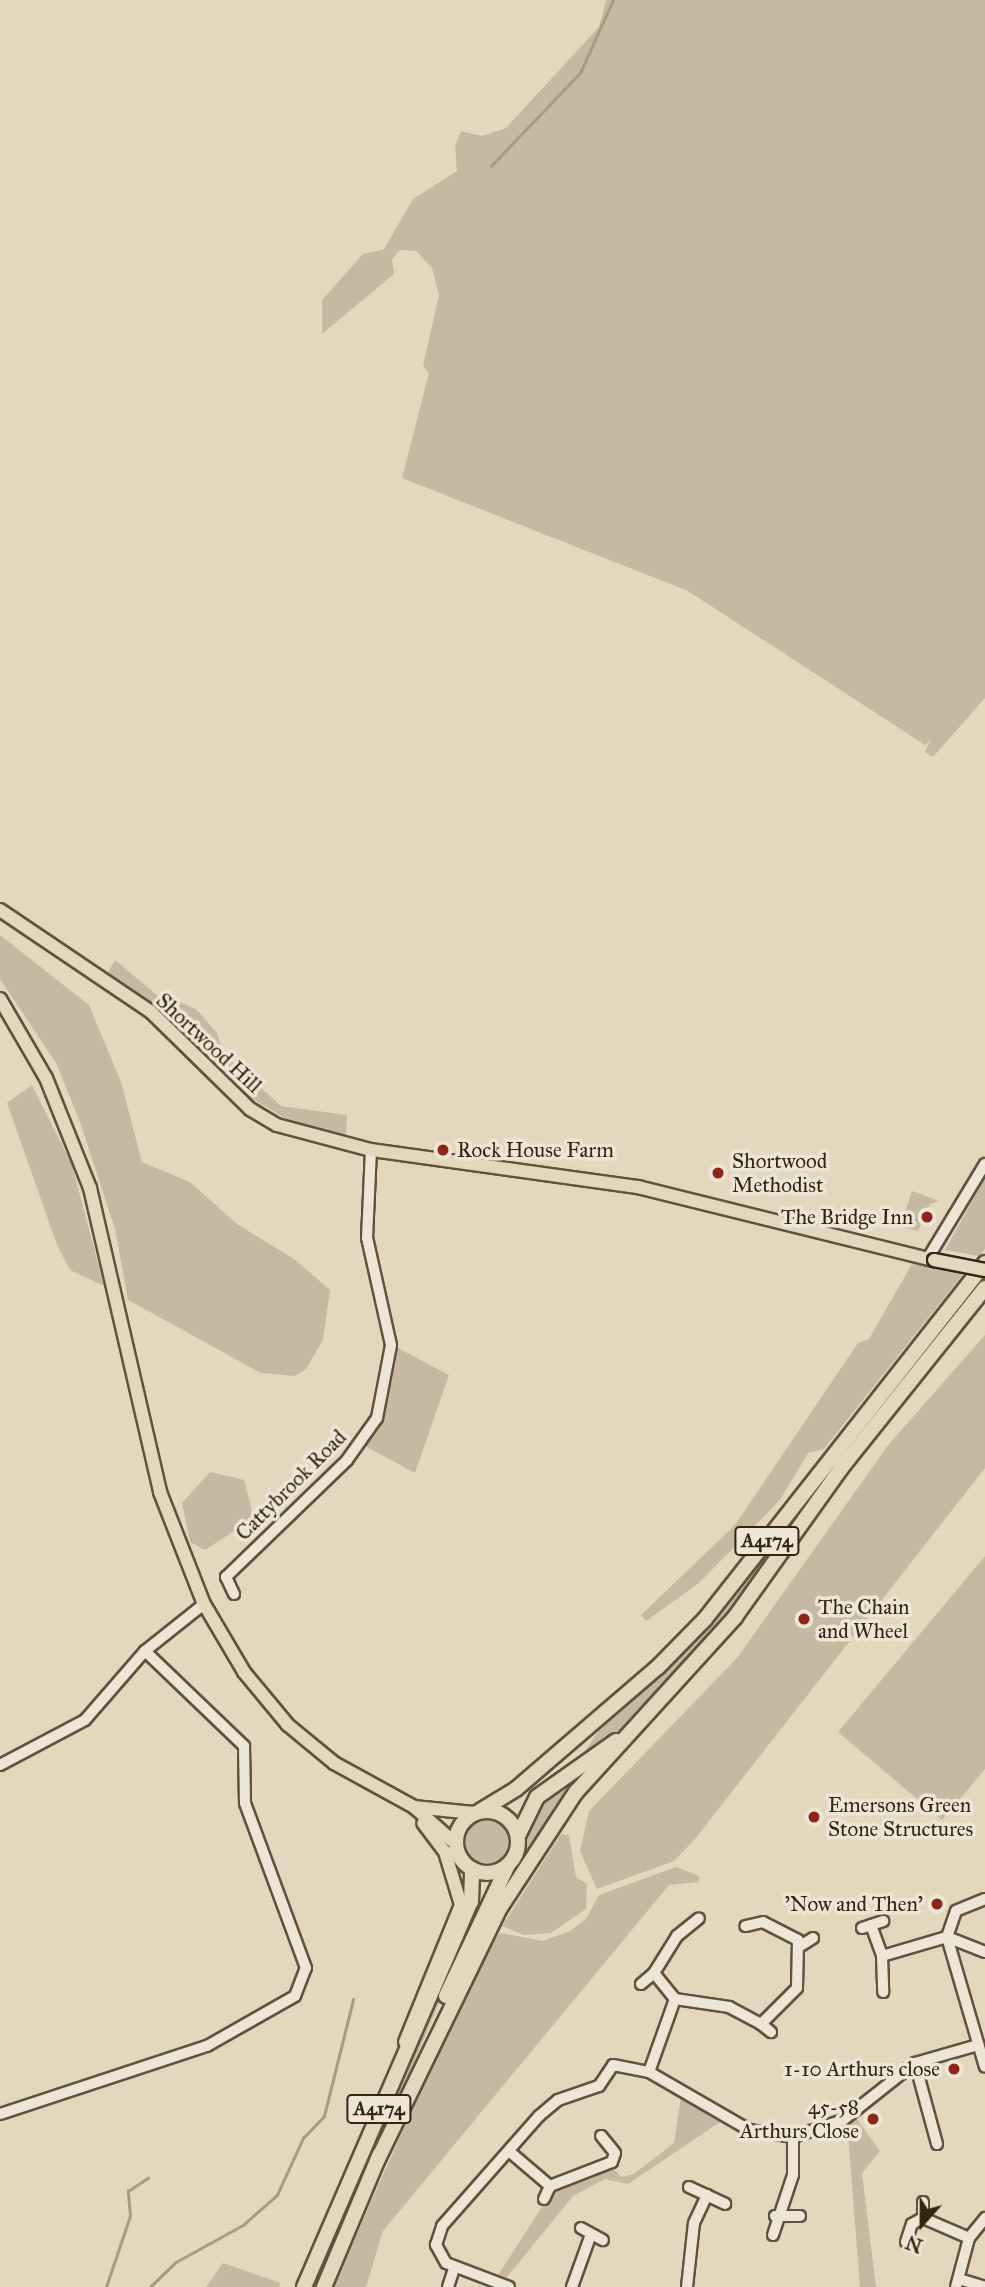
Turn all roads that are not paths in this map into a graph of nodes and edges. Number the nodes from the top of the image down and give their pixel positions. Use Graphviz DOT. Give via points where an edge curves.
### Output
graph roads {
  1 [pos="0,910"];
  2 [pos="0,999"];
  3 [pos="371,1150"];
  4 [pos="985,1164"];
  5 [pos="931,1259"];
  6 [pos="985,1263"];
  7 [pos="985,1270"];
  8 [pos="985,1287"];
  9 [pos="234,1594"];
  10 [pos="204,1604"];
  11 [pos="145,1651"];
  12 [pos="643,1722"];
  13 [pos="0,1765"];
  14 [pos="379,1788"];
  15 [pos="414,1807"];
  16 [pos="477,1812"];
  17 [pos="518,1836"];
  18 [pos="456,1844"];
  19 [pos="508,1865"];
  20 [pos="472,1868"];
  21 [pos="985,1899"];
  22 [pos="699,1919"];
  23 [pos="883,1920"];
  24 [pos="745,1926"];
  25 [pos="947,1937"];
  26 [pos="813,1938"];
  27 [pos="802,1945"];
  28 [pos="985,1952"];
  29 [pos="882,1956"];
  30 [pos="654,1973"];
  31 [pos="641,1984"];
  32 [pos="883,1992"];
  33 [pos="675,1998"];
  34 [pos="761,2024"];
  35 [pos="771,2032"];
  36 [pos="978,2045"];
  37 [pos="915,2063"];
  38 [pos="985,2067"];
  39 [pos="649,2072"];
  40 [pos="394,2076"];
  41 [pos="0,2113"];
  42 [pos="601,2136"];
  43 [pos="793,2137"];
  44 [pos="937,2144"];
  45 [pos="510,2152"];
  46 [pos="377,2161"];
  47 [pos="550,2186"];
  48 [pos="689,2188"];
  49 [pos="706,2195"];
  50 [pos="544,2199"];
  51 [pos="923,2202"];
  52 [pos="725,2204"];
  53 [pos="800,2216"];
  54 [pos="775,2217"];
  55 [pos="923,2218"];
  56 [pos="985,2218"];
  57 [pos="580,2228"];
  58 [pos="773,2235"];
  59 [pos="590,2237"];
  60 [pos="969,2238"];
  61 [pos="603,2240"];
  62 [pos="906,2242"];
  63 [pos="454,2269"];
  64 [pos="958,2283"];
  65 [pos="304,2287"];
  66 [pos="324,2287"];
  67 [pos="447,2287"];
  68 [pos="509,2287"];
  69 [pos="572,2287"];
  70 [pos="687,2287"];
  71 [pos="985,2287"];
  1 -- 3 [label="main road, Shortwood Hill" via="150,1011 250,1109 317,1139"];
  2 -- 10 [label="main road" via="46,1078 90,1188 156,1479"];
  3 -- 5 [label="main road, Shortwood Hill" via="638,1187"];
  3 -- 9 [label="street, Cattybrook Road" via="366,1238 391,1345 377,1418 347,1460 226,1577"];
  4 -- 5 [label="street"];
  5 -- 7 [label="main road, Shortwood Hill, bridge"];
  6 -- 16 [label="highway, A4174" via="705,1619 638,1684 516,1789"];
  8 -- 12 [label="highway, A4174" via="842,1467 735,1617"];
  10 -- 11 [label="street"];
  10 -- 14 [label="main road" via="244,1672 288,1726"];
  11 -- 13 [label="street" via="85,1720"];
  11 -- 41 [label="street" via="244,1746 245,1802 306,1968 295,1996 207,2046"];
  12 -- 17 [label="highway, A4174" via="537,1797"];
  12 -- 46 [label="highway" via="576,1792 513,1886"];
  14 -- 15 [label="main road"];
  14 -- 40 [label="main road" via="432,1831 461,1892"];
  15 -- 16 [label="main road"];
  15 -- 18 [label="main road"];
  16 -- 17 [label="highway" via="507,1818"];
  16 -- 18 [label="highway" via="460,1826"];
  17 -- 19 [label="highway"];
  18 -- 20 [label="highway"];
  19 -- 20 [label="highway" via="494,1872"];
  19 -- 46 [label="highway, A4174"];
  20 -- 40 [label="highway, A4174" via="471,1902"];
  21 -- 25 [label="street" via="956,1912"];
  22 -- 30 [label="street" via="677,1936 668,1959"];
  23 -- 29 [label="street" via="866,1927"];
  24 -- 27 [label="street" via="765,1918"];
  25 -- 28 [label="street"];
  25 -- 29 [label="street"];
  25 -- 36 [label="street"];
  26 -- 27 [label="street"];
  27 -- 34 [label="street" via="797,1988"];
  29 -- 32 [label="street"];
  30 -- 31 [label="street"];
  30 -- 33 [label="street"];
  33 -- 34 [label="street" via="729,2007"];
  33 -- 39 [label="street"];
  34 -- 35 [label="street"];
  36 -- 37 [label="street"];
  36 -- 38 [label="street"];
  37 -- 43 [label="street" via="843,2120"];
  37 -- 44 [label="street" via="937,2123"];
  39 -- 43 [label="street" via="740,2126"];
  39 -- 45 [label="street" via="613,2066 599,2086 558,2100"];
  40 -- 65 [label="highway, A4174"];
  42 -- 47 [label="street" via="615,2153 612,2162"];
  43 -- 54 [label="street" via="793,2175"];
  45 -- 47 [label="street"];
  45 -- 63 [label="street" via="442,2226 436,2245"];
  46 -- 66 [label="highway, A4174"];
  47 -- 50 [label="street"];
  48 -- 49 [label="street"];
  49 -- 52 [label="street"];
  49 -- 70 [label="street" via="695,2223"];
  51 -- 55 [label="street"];
  53 -- 54 [label="street"];
  54 -- 58 [label="street"];
  55 -- 60 [label="street"];
  55 -- 62 [label="street" via="912,2224"];
  56 -- 60 [label="street"];
  57 -- 59 [label="street"];
  59 -- 61 [label="street"];
  59 -- 69 [label="street"];
  60 -- 64 [label="street"];
  63 -- 67 [label="street"];
  63 -- 68 [label="street"];
  64 -- 71 [label="street"];
}
